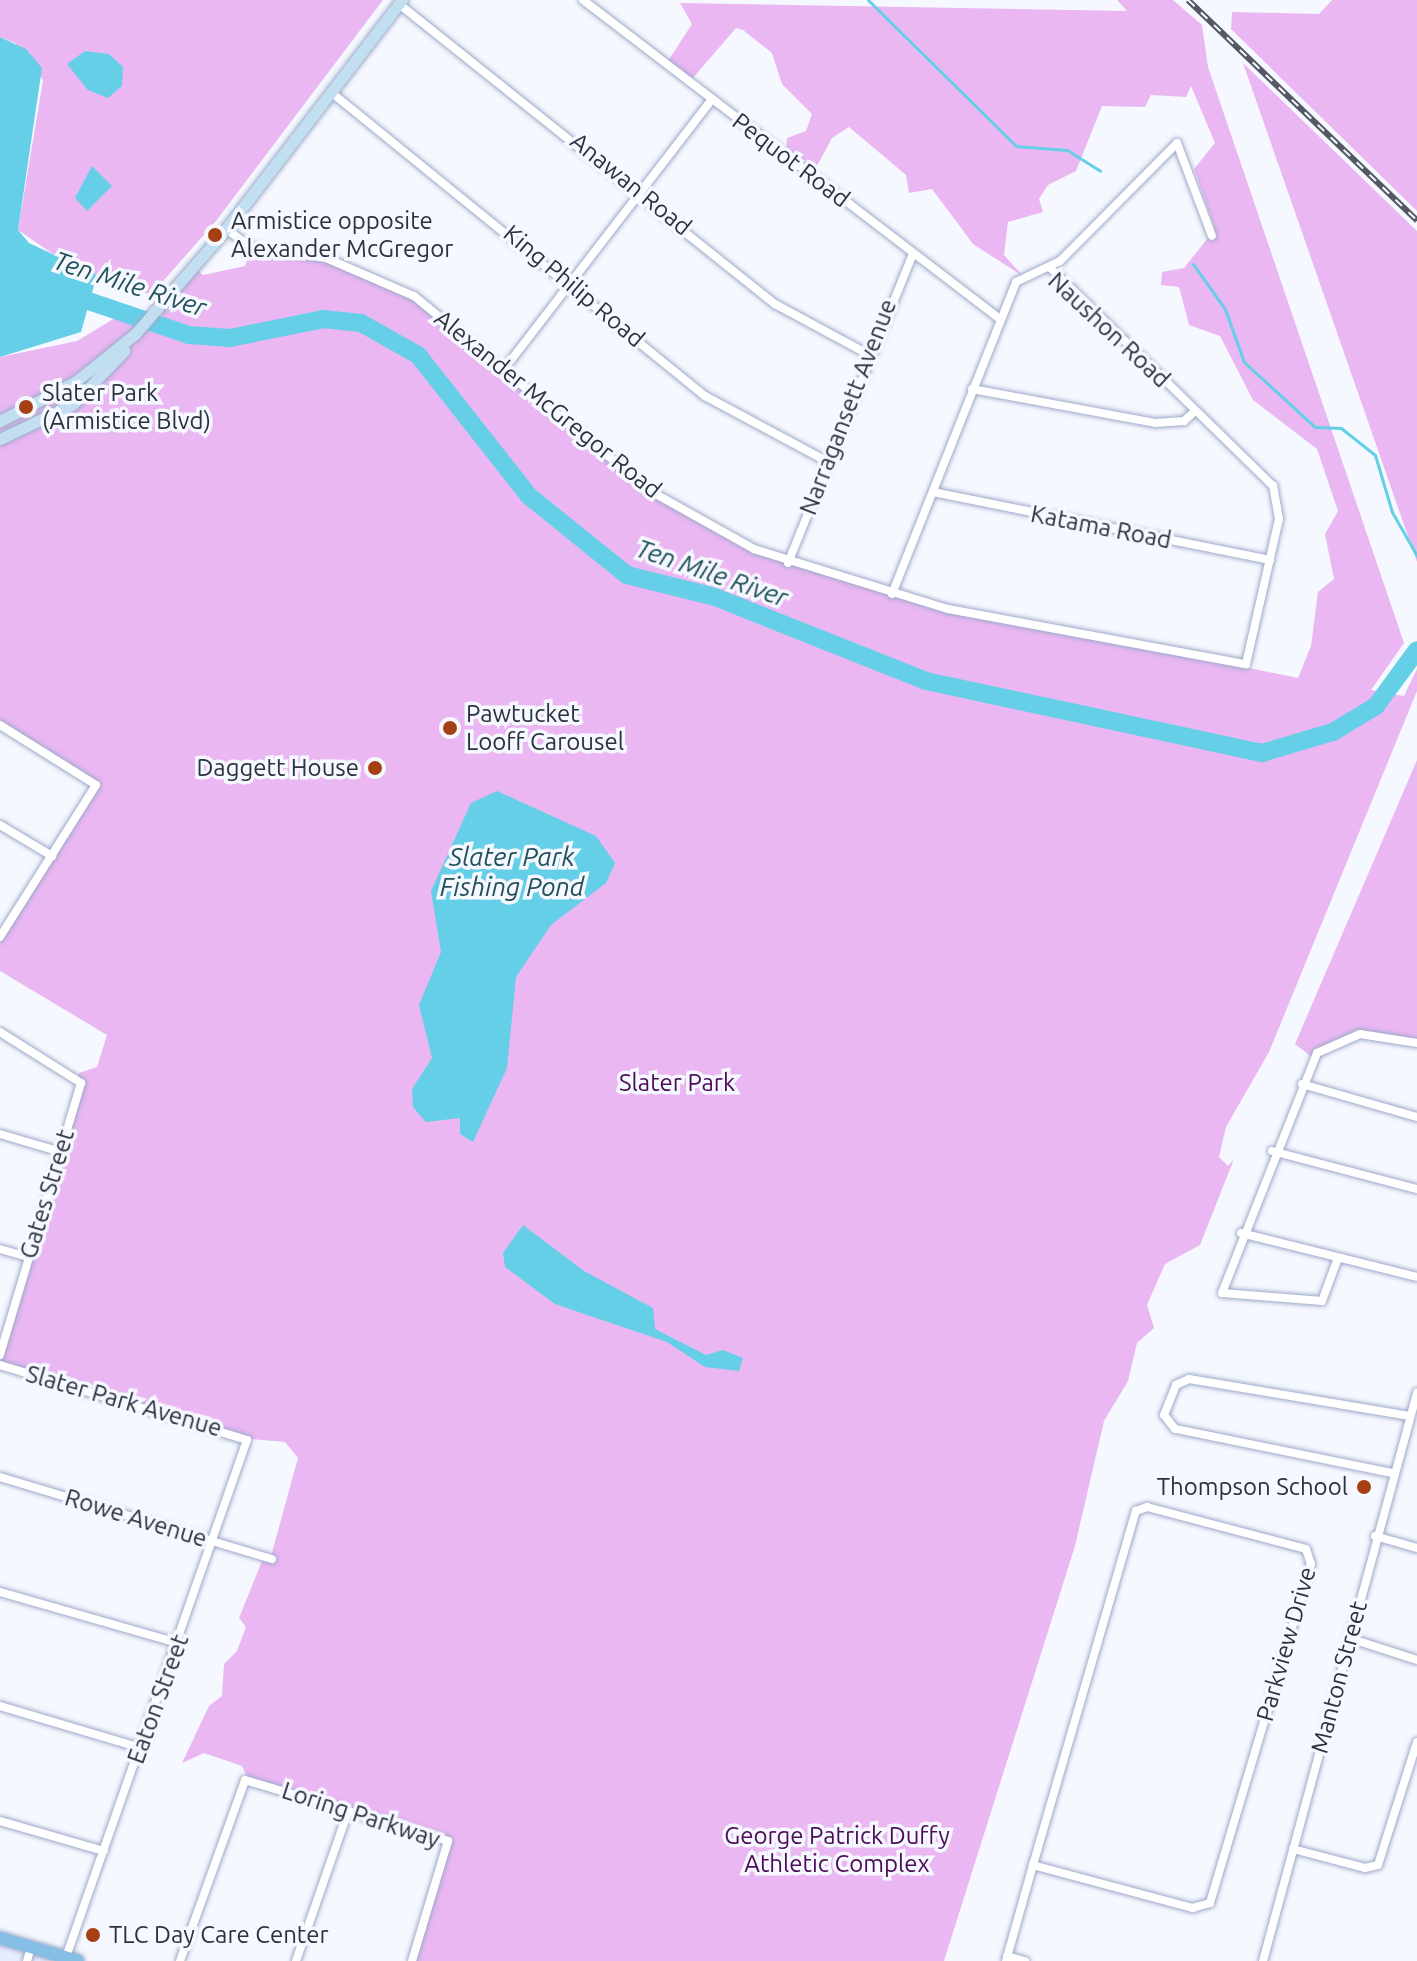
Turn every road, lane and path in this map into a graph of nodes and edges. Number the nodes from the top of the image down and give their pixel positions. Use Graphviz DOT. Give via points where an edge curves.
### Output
graph roads {
  1 [pos="583,0"];
  2 [pos="401,2"];
  3 [pos="332,93"];
  4 [pos="712,99"];
  5 [pos="642,192"];
  6 [pos="226,229"];
  7 [pos="1212,236"];
  8 [pos="913,254"];
  9 [pos="1049,267"];
  10 [pos="572,282"];
  11 [pos="1000,319"];
  12 [pos="135,334"];
  13 [pos="868,354"];
  14 [pos="505,368"];
  15 [pos="972,389"];
  16 [pos="1195,411"];
  17 [pos="0,421"];
  18 [pos="0,439"];
  19 [pos="826,461"];
  20 [pos="933,492"];
  21 [pos="1270,560"];
  22 [pos="788,563"];
  23 [pos="892,594"];
  24 [pos="1246,664"];
  25 [pos="0,725"];
  26 [pos="0,825"];
  27 [pos="52,856"];
  28 [pos="2,931"];
  29 [pos="0,1032"];
  30 [pos="1417,1043"];
  31 [pos="1302,1084"];
  32 [pos="1417,1117"];
  33 [pos="0,1134"];
  34 [pos="1272,1151"];
  35 [pos="61,1152"];
  36 [pos="1417,1189"];
  37 [pos="1241,1233"];
  38 [pos="0,1249"];
  39 [pos="28,1257"];
  40 [pos="1338,1258"];
  41 [pos="1417,1277"];
  42 [pos="0,1355"];
  43 [pos="0,1365"];
  44 [pos="1417,1393"];
  45 [pos="1410,1416"];
  46 [pos="1405,1434"];
  47 [pos="1417,1437"];
  48 [pos="247,1440"];
  49 [pos="1392,1473"];
  50 [pos="0,1477"];
  51 [pos="1375,1536"];
  52 [pos="215,1541"];
  53 [pos="1417,1548"];
  54 [pos="272,1559"];
  55 [pos="0,1592"];
  56 [pos="1349,1638"];
  57 [pos="178,1643"];
  58 [pos="1417,1660"];
  59 [pos="0,1706"];
  60 [pos="1417,1742"];
  61 [pos="141,1748"];
  62 [pos="348,1812"];
  63 [pos="0,1821"];
  64 [pos="1293,1849"];
  65 [pos="104,1851"];
  66 [pos="1033,1865"];
  67 [pos="0,1938"];
  68 [pos="31,1947"];
  69 [pos="72,1959"];
  70 [pos="1006,1959"];
  71 [pos="27,1961"];
  72 [pos="180,1961"];
  73 [pos="296,1961"];
  74 [pos="412,1961"];
  75 [pos="1025,1961"];
  76 [pos="1263,1961"];
  1 -- 4 [label="street, Pequot Road"];
  2 -- 3 [label="main road"];
  2 -- 5 [label="street, Anawan Road"];
  3 -- 6 [label="main road"];
  3 -- 10 [label="street, King Philip Road"];
  4 -- 5 [label="street"];
  4 -- 8 [label="street, Pequot Road"];
  5 -- 10 [label="street"];
  5 -- 13 [label="street, Anawan Road" via="775,304"];
  6 -- 12 [label="main road"];
  6 -- 14 [label="street, Alexander McGregor Road" via="251,247 370,274 414,296"];
  7 -- 9 [label="street" via="1177,143"];
  8 -- 11 [label="street, Pequot Road"];
  8 -- 13 [label="street, Narragansett Avenue"];
  9 -- 11 [label="street, Naushon Road" via="1016,282"];
  9 -- 16 [label="street, Naushon Road"];
  10 -- 14 [label="street"];
  10 -- 19 [label="street, King Philip Road" via="705,396"];
  11 -- 15 [label="street, Naushon Road"];
  12 -- 17 [label="main road" via="75,382"];
  12 -- 18 [label="main road" via="73,404"];
  13 -- 19 [label="street, Narragansett Avenue"];
  14 -- 22 [label="street, Alexander McGregor Road" via="652,492"];
  15 -- 16 [label="street" via="1155,423 1184,421"];
  15 -- 20 [label="street, Naushon Road"];
  16 -- 21 [label="street, Naushon Road" via="1273,486 1280,507"];
  19 -- 22 [label="street, Narragansett Avenue"];
  20 -- 21 [label="street, Katama Road"];
  20 -- 23 [label="street, Naushon Road"];
  21 -- 24 [label="street, Naushon Road"];
  22 -- 23 [label="street, Alexander McGregor Road"];
  23 -- 24 [label="street, Alexander McGregor Road"];
  25 -- 27 [label="street" via="96,785"];
  26 -- 27 [label="street"];
  27 -- 28 [label="street"];
  29 -- 35 [label="street, Gates Street" via="80,1079"];
  30 -- 31 [label="street" via="1344,1037 1317,1053"];
  31 -- 32 [label="street"];
  31 -- 34 [label="street"];
  33 -- 35 [label="street"];
  34 -- 36 [label="street"];
  34 -- 37 [label="street"];
  35 -- 39 [label="street, Gates Street"];
  37 -- 40 [label="street"];
  37 -- 40 [label="street" via="1221,1289 1228,1294 1322,1301"];
  38 -- 39 [label="street"];
  39 -- 42 [label="street, Gates Street"];
  40 -- 41 [label="street"];
  43 -- 48 [label="street, Slater Park Avenue"];
  44 -- 45 [label="street, Manton Street"];
  45 -- 46 [label="street, Manton Street"];
  45 -- 49 [label="street" via="1189,1379 1176,1385 1164,1415 1175,1429"];
  46 -- 47 [label="street"];
  46 -- 49 [label="street, Manton Street"];
  48 -- 52 [label="street, Eaton Street"];
  49 -- 51 [label="street, Manton Street"];
  50 -- 52 [label="street, Rowe Avenue"];
  51 -- 53 [label="street"];
  51 -- 56 [label="street, Manton Street"];
  52 -- 54 [label="street, Rowe Avenue"];
  52 -- 57 [label="street, Eaton Street"];
  55 -- 57 [label="street"];
  56 -- 58 [label="street"];
  56 -- 64 [label="street, Manton Street"];
  57 -- 61 [label="street, Eaton Street"];
  59 -- 61 [label="street"];
  60 -- 64 [label="street" via="1378,1865 1365,1868"];
  61 -- 65 [label="street, Eaton Street"];
  62 -- 72 [label="street, Loring Parkway" via="245,1780"];
  62 -- 73 [label="street"];
  62 -- 74 [label="street, Loring Parkway" via="452,1845"];
  63 -- 65 [label="street"];
  64 -- 76 [label="street, Manton Street"];
  65 -- 69 [label="street, Eaton Street"];
  66 -- 66 [label="street, Parkview Drive" via="1136,1511 1147,1507 1306,1549 1311,1564 1210,1903 1193,1908"];
  66 -- 70 [label="street, Parkview Drive"];
  67 -- 68 [label="main road"];
  68 -- 69 [label="main road"];
  68 -- 71 [label="street"];
  70 -- 75 [label="street"];
}
